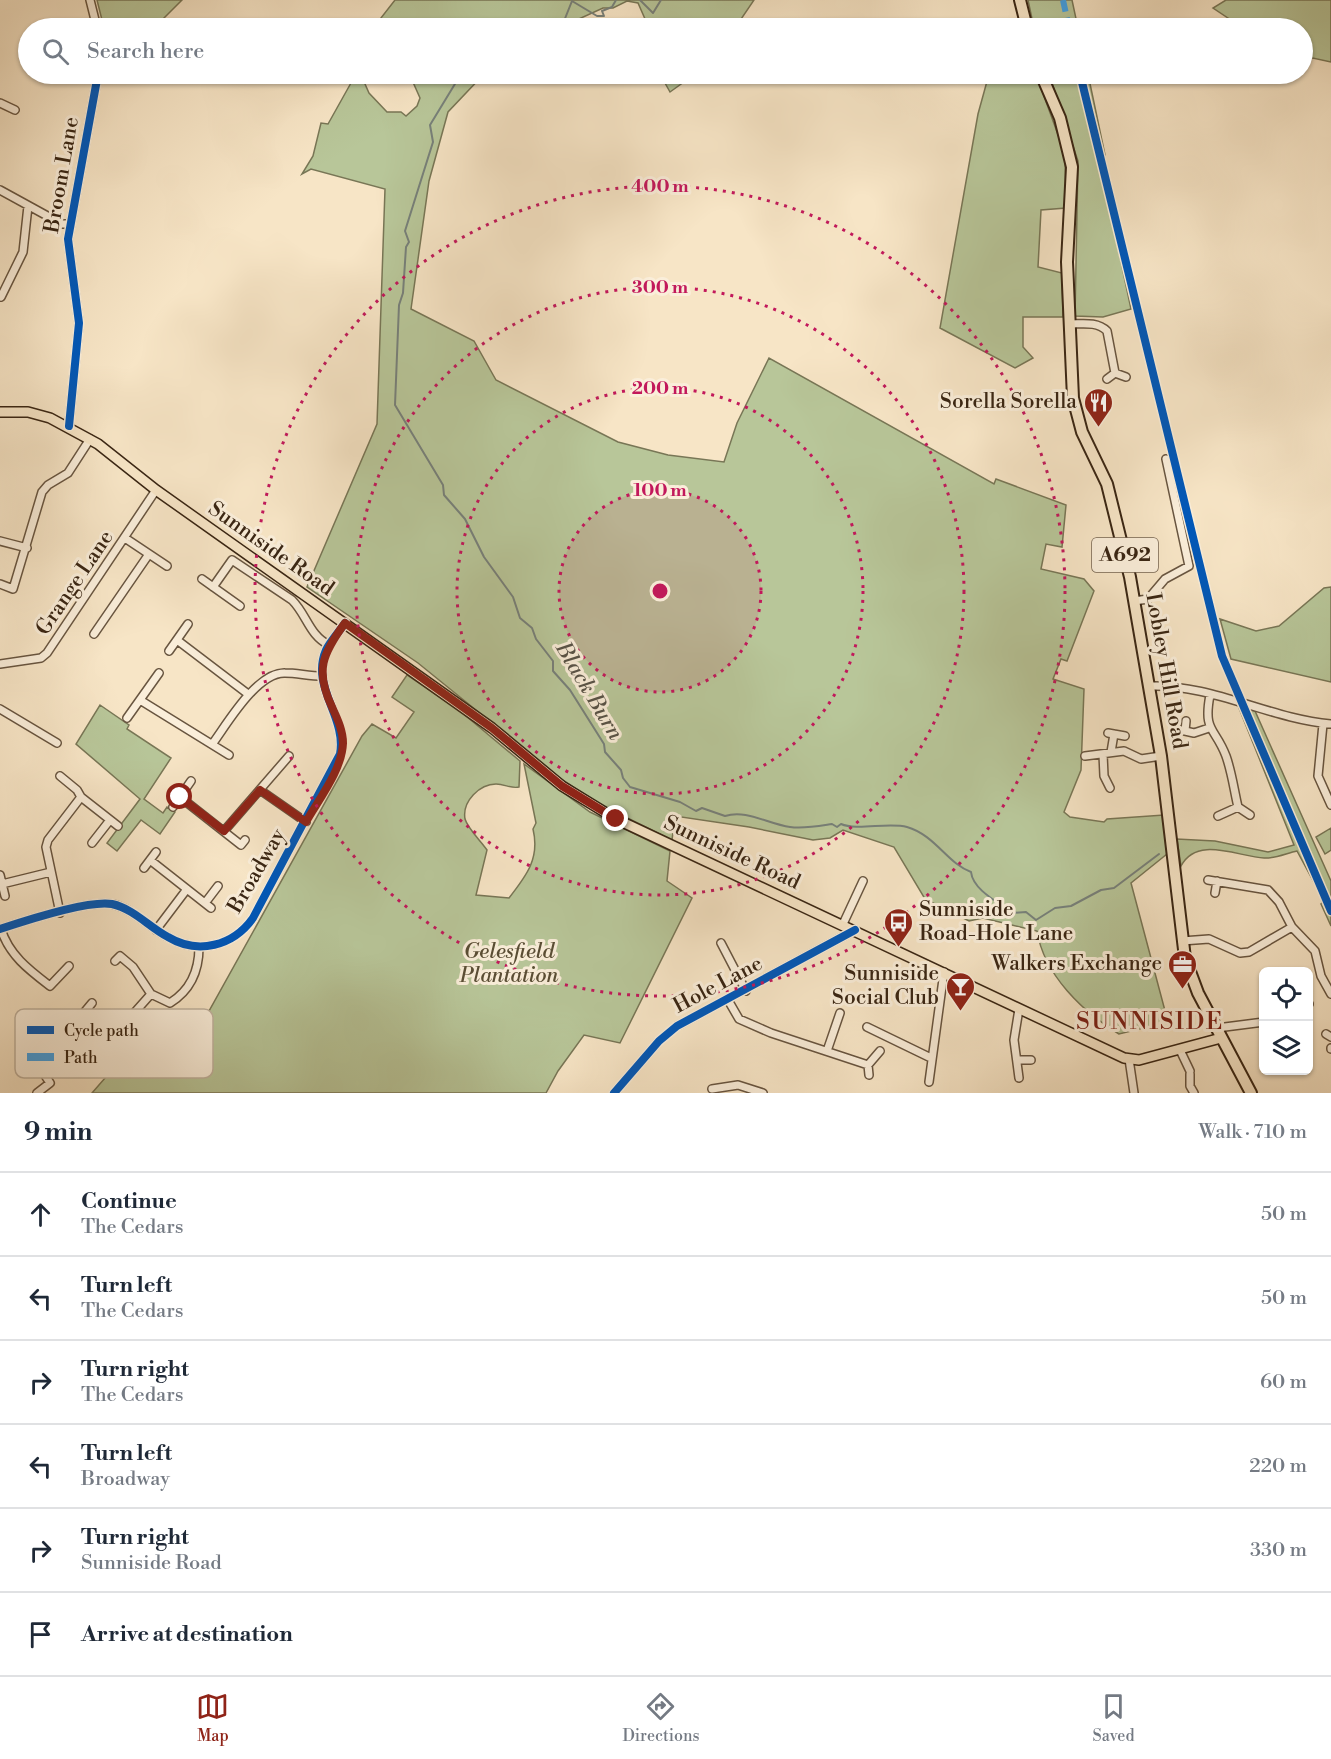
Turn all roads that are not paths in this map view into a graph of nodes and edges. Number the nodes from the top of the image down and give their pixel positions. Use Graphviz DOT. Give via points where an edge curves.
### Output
graph roads {
  1 [pos="90,0"];
  2 [pos="1020,0"];
  3 [pos="94,18"];
  4 [pos="1024,18"];
  5 [pos="96,84"];
  6 [pos="1045,84"];
  7 [pos="0,103"];
  8 [pos="15,110"];
  9 [pos="0,190"];
  10 [pos="28,206"];
  11 [pos="70,224"];
  12 [pos="1,297"];
  13 [pos="1068,324"];
  14 [pos="1115,373"];
  15 [pos="1126,377"];
  16 [pos="1107,380"];
  17 [pos="1036,403"];
  18 [pos="1074,405"];
  19 [pos="0,412"];
  20 [pos="69,426"];
  21 [pos="90,439"];
  22 [pos="1166,459"];
  23 [pos="156,490"];
  24 [pos="126,538"];
  25 [pos="0,541"];
  26 [pos="27,548"];
  27 [pos="149,554"];
  28 [pos="167,566"];
  29 [pos="202,579"];
  30 [pos="0,584"];
  31 [pos="213,587"];
  32 [pos="1134,601"];
  33 [pos="240,606"];
  34 [pos="345,623"];
  35 [pos="188,624"];
  36 [pos="94,634"];
  37 [pos="177,639"];
  38 [pos="329,645"];
  39 [pos="169,651"];
  40 [pos="0,664"];
  41 [pos="159,673"];
  42 [pos="322,676"];
  43 [pos="1150,686"];
  44 [pos="248,694"];
  45 [pos="1210,695"];
  46 [pos="140,700"];
  47 [pos="0,710"];
  48 [pos="127,718"];
  49 [pos="1186,721"];
  50 [pos="1327,724"];
  51 [pos="1209,728"];
  52 [pos="1174,729"];
  53 [pos="1185,731"];
  54 [pos="1125,736"];
  55 [pos="57,743"];
  56 [pos="213,743"];
  57 [pos="1111,752"];
  58 [pos="1103,754"];
  59 [pos="229,755"];
  60 [pos="290,756"];
  61 [pos="1084,756"];
  62 [pos="1161,756"];
  63 [pos="60,776"];
  64 [pos="191,781"];
  65 [pos="1110,788"];
  66 [pos="260,790"];
  67 [pos="81,797"];
  68 [pos="180,797"];
  69 [pos="1331,805"];
  70 [pos="173,807"];
  71 [pos="1238,807"];
  72 [pos="1250,815"];
  73 [pos="1218,816"];
  74 [pos="110,820"];
  75 [pos="306,822"];
  76 [pos="118,826"];
  77 [pos="224,831"];
  78 [pos="245,840"];
  79 [pos="92,843"];
  80 [pos="156,852"];
  81 [pos="150,860"];
  82 [pos="144,868"];
  83 [pos="51,872"];
  84 [pos="0,875"];
  85 [pos="1208,880"];
  86 [pos="863,881"];
  87 [pos="1217,881"];
  88 [pos="3,884"];
  89 [pos="218,886"];
  90 [pos="187,889"];
  91 [pos="1215,893"];
  92 [pos="5,896"];
  93 [pos="205,903"];
  94 [pos="212,908"];
  95 [pos="60,913"];
  96 [pos="843,924"];
  97 [pos="1292,927"];
  98 [pos="1,929"];
  99 [pos="156,930"];
  100 [pos="855,930"];
  101 [pos="1182,941"];
  102 [pos="721,943"];
  103 [pos="199,947"];
  104 [pos="115,961"];
  105 [pos="69,966"];
  106 [pos="944,972"];
  107 [pos="746,991"];
  108 [pos="151,994"];
  109 [pos="1331,994"];
  110 [pos="728,1000"];
  111 [pos="92,1003"];
  112 [pos="87,1009"];
  113 [pos="138,1009"];
  114 [pos="1019,1009"];
  115 [pos="840,1013"];
  116 [pos="1259,1023"];
  117 [pos="867,1027"];
  118 [pos="1219,1033"];
  119 [pos="827,1050"];
  120 [pos="1180,1050"];
  121 [pos="880,1051"];
  122 [pos="931,1058"];
  123 [pos="1129,1059"];
  124 [pos="1018,1060"];
  125 [pos="1030,1060"];
  126 [pos="868,1065"];
  127 [pos="869,1075"];
  128 [pos="47,1078"];
  129 [pos="1019,1078"];
  130 [pos="929,1082"];
  131 [pos="712,1089"];
  132 [pos="730,1090"];
  133 [pos="36,1093"];
  134 [pos="614,1093"];
  135 [pos="763,1093"];
  136 [pos="1134,1093"];
  137 [pos="1194,1093"];
  138 [pos="1251,1093"];
  1 -- 3 [label="street"];
  2 -- 4 [label="highway"];
  5 -- 11 [label="street, Broom Lane"];
  6 -- 13 [label="highway, Lobley Hill Road / A692" via="1060,118 1072,167"];
  7 -- 8 [label="street"];
  9 -- 10 [label="street"];
  10 -- 11 [label="street" via="62,224"];
  10 -- 12 [label="street" via="23,252"];
  11 -- 20 [label="street, Broom Lane" via="68,252 79,323"];
  13 -- 14 [label="street" via="1096,324 1107,331"];
  13 -- 18 [label="highway, Lobley Hill Road / A692"];
  14 -- 15 [label="street"];
  14 -- 16 [label="street"];
  17 -- 18 [label="street"];
  18 -- 32 [label="highway, Lobley Hill Road / A692" via="1082,432 1107,484"];
  19 -- 20 [label="main road, Sunniside Road" via="38,414"];
  20 -- 21 [label="main road, Sunniside Road"];
  21 -- 23 [label="main road, Sunniside Road"];
  21 -- 26 [label="street" via="68,473 42,492"];
  22 -- 32 [label="street" via="1189,566 1166,579 1148,599"];
  23 -- 24 [label="street, Grange Lane"];
  23 -- 34 [label="main road, Sunniside Road"];
  24 -- 27 [label="street"];
  24 -- 40 [label="street, Grange Lane" via="44,657"];
  25 -- 26 [label="street"];
  26 -- 30 [label="street" via="14,589"];
  27 -- 28 [label="street"];
  27 -- 36 [label="street"];
  29 -- 31 [label="street"];
  31 -- 33 [label="street"];
  31 -- 38 [label="street" via="232,560 292,600 314,635"];
  32 -- 43 [label="highway, Lobley Hill Road / A692"];
  34 -- 38 [label="street, Broadway"];
  34 -- 96 [label="main road, Sunniside Road" via="492,728 586,803"];
  35 -- 37 [label="street"];
  37 -- 39 [label="street"];
  37 -- 44 [label="street"];
  38 -- 42 [label="street, Broadway"];
  41 -- 46 [label="street"];
  42 -- 44 [label="street" via="283,673"];
  42 -- 75 [label="street, Broadway" via="343,742 337,766"];
  43 -- 45 [label="street" via="1166,685"];
  43 -- 62 [label="highway, Lobley Hill Road / A692"];
  44 -- 56 [label="street"];
  45 -- 50 [label="street"];
  45 -- 51 [label="street" via="1206,713"];
  46 -- 48 [label="street"];
  46 -- 56 [label="street"];
  47 -- 55 [label="street"];
  49 -- 53 [label="street"];
  50 -- 69 [label="street" via="1318,776"];
  51 -- 53 [label="street" via="1194,733"];
  51 -- 71 [label="street" via="1224,752"];
  52 -- 53 [label="street"];
  54 -- 57 [label="street" via="1111,734"];
  56 -- 59 [label="street"];
  57 -- 58 [label="street"];
  57 -- 62 [label="street" via="1127,752 1141,759"];
  58 -- 61 [label="street"];
  58 -- 65 [label="street" via="1104,776"];
  60 -- 66 [label="street"];
  62 -- 101 [label="highway, Lobley Hill Road / A692"];
  63 -- 67 [label="street"];
  64 -- 68 [label="street"];
  66 -- 75 [label="street"];
  66 -- 77 [label="street"];
  67 -- 74 [label="street"];
  67 -- 83 [label="street" via="48,840 46,855"];
  68 -- 70 [label="street"];
  68 -- 77 [label="street"];
  71 -- 72 [label="street"];
  71 -- 73 [label="street"];
  74 -- 76 [label="street"];
  74 -- 79 [label="street"];
  75 -- 103 [label="street, Broadway" via="245,928 229,940"];
  77 -- 78 [label="street" via="241,845"];
  80 -- 81 [label="street"];
  81 -- 82 [label="street"];
  81 -- 90 [label="street"];
  83 -- 88 [label="street"];
  83 -- 95 [label="street"];
  84 -- 88 [label="street"];
  85 -- 87 [label="street"];
  86 -- 96 [label="street"];
  87 -- 91 [label="street"];
  87 -- 97 [label="street" via="1268,891 1279,902"];
  88 -- 92 [label="street"];
  89 -- 93 [label="street"];
  90 -- 93 [label="street"];
  90 -- 99 [label="street"];
  93 -- 94 [label="street"];
  95 -- 98 [label="street"];
  95 -- 99 [label="street" via="112,904 127,909"];
  96 -- 100 [label="main road, Sunniside Road"];
  97 -- 101 [label="street" via="1249,952 1240,953 1209,939"];
  97 -- 109 [label="street" via="1315,951 1321,976"];
  98 -- 105 [label="street" via="9,948 21,962 50,986"];
  99 -- 103 [label="street" via="180,943"];
  100 -- 106 [label="main road, Sunniside Road"];
  100 -- 107 [label="street, Hole Lane"];
  101 -- 118 [label="highway, Lobley Hill Road / A692" via="1198,993"];
  102 -- 107 [label="street"];
  103 -- 108 [label="street" via="195,975 177,998 170,1003"];
  104 -- 108 [label="street" via="120,956 133,967"];
  106 -- 114 [label="main road, Sunniside Road"];
  106 -- 122 [label="street"];
  107 -- 110 [label="street, Hole Lane"];
  108 -- 113 [label="street"];
  110 -- 119 [label="street" via="739,1020"];
  110 -- 134 [label="street, Hole Lane" via="668,1032"];
  111 -- 112 [label="street"];
  114 -- 123 [label="main road, Sunniside Road"];
  114 -- 124 [label="street" via="1014,1041"];
  115 -- 119 [label="street"];
  116 -- 118 [label="street"];
  117 -- 122 [label="street"];
  118 -- 120 [label="main road"];
  118 -- 138 [label="highway, Lobley Hill Road / A692"];
  119 -- 126 [label="street"];
  120 -- 123 [label="main road"];
  120 -- 137 [label="street"];
  121 -- 126 [label="street"];
  122 -- 130 [label="street"];
  123 -- 136 [label="street"];
  124 -- 125 [label="street"];
  124 -- 129 [label="street"];
  126 -- 127 [label="street"];
  128 -- 133 [label="street" via="50,1083"];
  131 -- 132 [label="street"];
  132 -- 135 [label="street" via="745,1086"];
}
